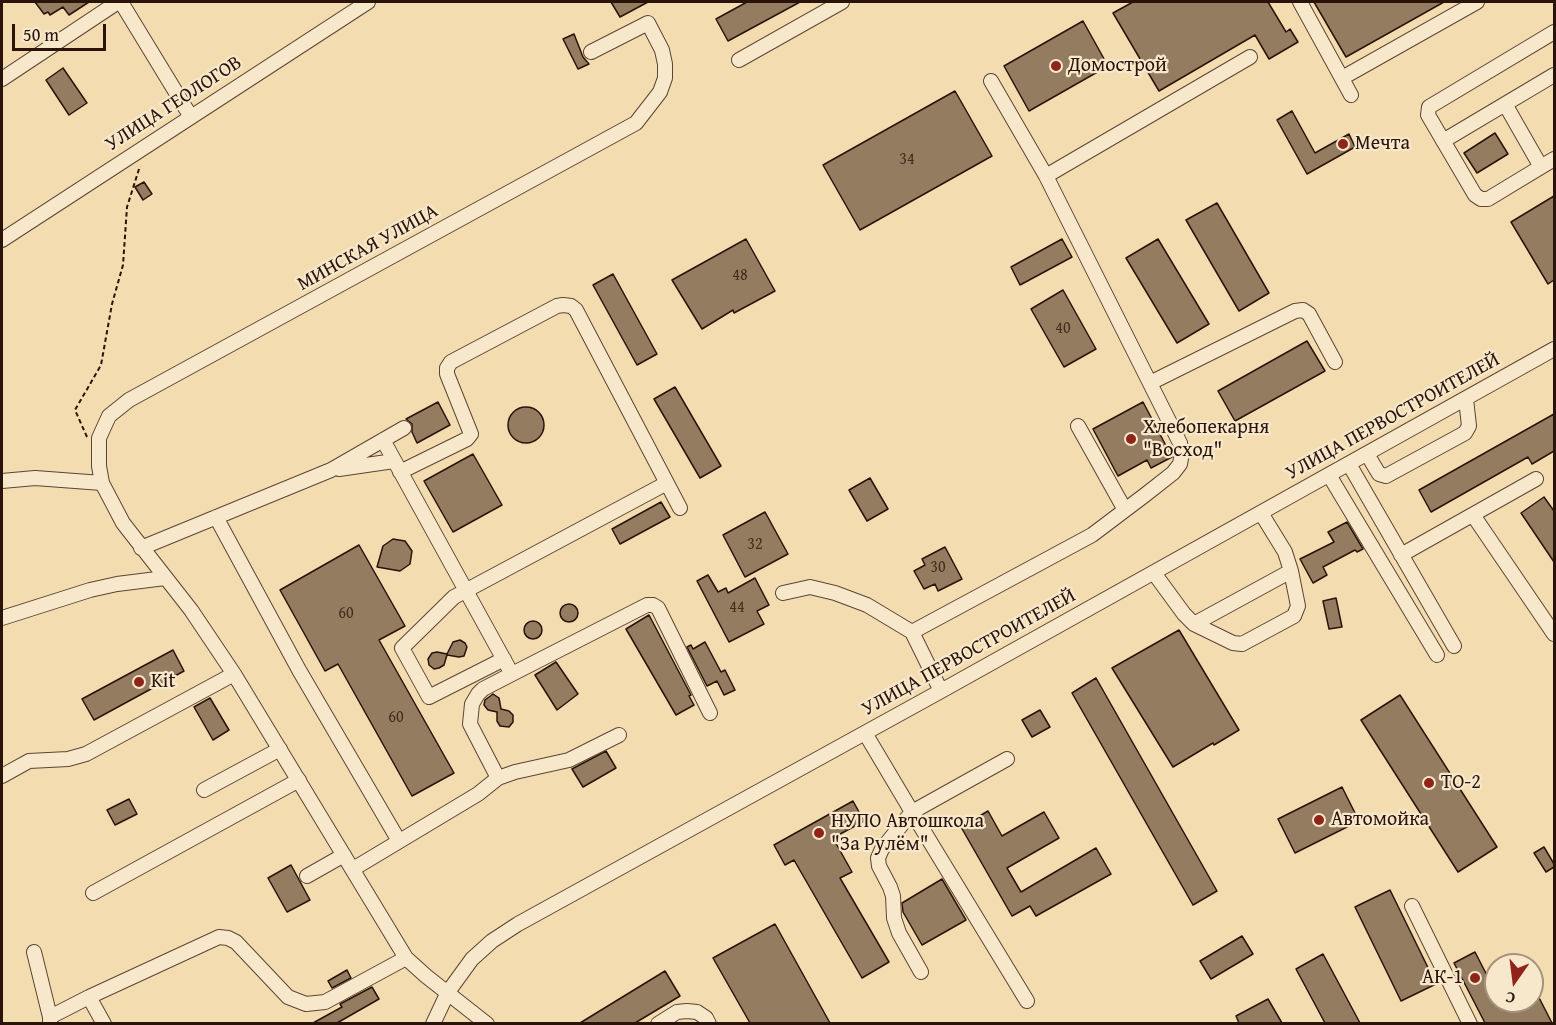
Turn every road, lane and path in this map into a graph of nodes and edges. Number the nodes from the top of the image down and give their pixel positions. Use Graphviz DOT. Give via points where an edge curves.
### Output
graph roads {
  1 [pos="119,2"];
  2 [pos="368,2"];
  3 [pos="842,2"];
  4 [pos="1300,2"];
  5 [pos="1477,2"];
  6 [pos="1554,32"];
  7 [pos="591,52"];
  8 [pos="1250,57"];
  9 [pos="740,60"];
  10 [pos="1554,75"];
  11 [pos="1342,78"];
  12 [pos="2,79"];
  13 [pos="991,81"];
  14 [pos="1352,95"];
  15 [pos="1505,104"];
  16 [pos="191,117"];
  17 [pos="1443,141"];
  18 [pos="1554,159"];
  19 [pos="140,166"];
  20 [pos="1541,167"];
  21 [pos="1046,176"];
  22 [pos="2,240"];
  23 [pos="1554,349"];
  24 [pos="1335,362"];
  25 [pos="1150,382"];
  26 [pos="1466,399"];
  27 [pos="1078,426"];
  28 [pos="404,428"];
  29 [pos="87,438"];
  30 [pos="383,440"];
  31 [pos="1367,454"];
  32 [pos="1349,464"];
  33 [pos="397,466"];
  34 [pos="331,470"];
  35 [pos="1329,475"];
  36 [pos="1536,479"];
  37 [pos="2,481"];
  38 [pos="102,483"];
  39 [pos="667,483"];
  40 [pos="680,508"];
  41 [pos="1125,510"];
  42 [pos="1261,513"];
  43 [pos="1473,514"];
  44 [pos="216,517"];
  45 [pos="141,548"];
  46 [pos="1401,555"];
  47 [pos="1291,571"];
  48 [pos="1154,573"];
  49 [pos="165,578"];
  50 [pos="466,590"];
  51 [pos="783,593"];
  52 [pos="2,618"];
  53 [pos="1194,624"];
  54 [pos="912,632"];
  55 [pos="1554,634"];
  56 [pos="1454,646"];
  57 [pos="1437,655"];
  58 [pos="504,659"];
  59 [pos="483,670"];
  60 [pos="234,674"];
  61 [pos="512,674"];
  62 [pos="491,685"];
  63 [pos="941,691"];
  64 [pos="710,713"];
  65 [pos="865,733"];
  66 [pos="619,735"];
  67 [pos="280,749"];
  68 [pos="1008,759"];
  69 [pos="2,776"];
  70 [pos="498,778"];
  71 [pos="299,780"];
  72 [pos="204,790"];
  73 [pos="912,812"];
  74 [pos="399,841"];
  75 [pos="344,855"];
  76 [pos="352,869"];
  77 [pos="307,876"];
  78 [pos="93,893"];
  79 [pos="1412,906"];
  80 [pos="34,952"];
  81 [pos="406,958"];
  82 [pos="921,972"];
  83 [pos="448,992"];
  84 [pos="89,997"];
  85 [pos="1027,1001"];
  86 [pos="50,1020"];
  87 [pos="104,1023"];
  88 [pos="433,1023"];
  89 [pos="487,1023"];
  90 [pos="658,1023"];
  91 [pos="709,1023"];
  92 [pos="1470,1023"];
  1 -- 12 [label="street"];
  1 -- 16 [label="street"];
  2 -- 16 [label="street, УЛИЦА ГЕОЛОГОВ"];
  3 -- 9 [label="street"];
  4 -- 11 [label="street"];
  5 -- 11 [label="street"];
  6 -- 17 [label="street" via="1429,107 1428,115"];
  7 -- 38 [label="street, МИНСКАЯ УЛИЦА" via="648,23 662,50 665,78 660,92 636,123 119,407 109,416 99,438"];
  8 -- 21 [label="street"];
  10 -- 15 [label="street"];
  11 -- 14 [label="street"];
  13 -- 21 [label="street"];
  15 -- 17 [label="street"];
  15 -- 20 [label="street"];
  16 -- 22 [label="street, УЛИЦА ГЕОЛОГОВ"];
  17 -- 20 [label="street" via="1481,199 1488,199"];
  18 -- 20 [label="street"];
  19 -- 29 [label="path" via="127,207 123,265 111,304 101,365 75,410"];
  21 -- 25 [label="street"];
  23 -- 26 [label="street, УЛИЦА ПЕРВОСТРОИТЕЛЕЙ"];
  24 -- 25 [label="street" via="1309,314 1303,310"];
  25 -- 41 [label="street" via="1180,443 1180,464"];
  26 -- 31 [label="street, УЛИЦА ПЕРВОСТРОИТЕЛЕЙ"];
  26 -- 31 [label="street" via="1469,426 1465,433 1386,476 1379,474"];
  27 -- 41 [label="street"];
  28 -- 30 [label="street"];
  30 -- 33 [label="street"];
  30 -- 34 [label="street"];
  31 -- 32 [label="street, УЛИЦА ПЕРВОСТРОИТЕЛЕЙ"];
  32 -- 35 [label="street, УЛИЦА ПЕРВОСТРОИТЕЛЕЙ"];
  32 -- 46 [label="street"];
  33 -- 34 [label="street"];
  33 -- 39 [label="street" via="467,439 471,434 447,374 451,362 563,305 576,310"];
  33 -- 50 [label="street"];
  34 -- 44 [label="street"];
  35 -- 42 [label="street, УЛИЦА ПЕРВОСТРОИТЕЛЕЙ"];
  35 -- 57 [label="street"];
  36 -- 43 [label="street"];
  37 -- 38 [label="street" via="35,478"];
  38 -- 45 [label="street"];
  39 -- 40 [label="street"];
  39 -- 50 [label="street"];
  41 -- 54 [label="street" via="1092,535"];
  42 -- 47 [label="street" via="1285,552"];
  42 -- 48 [label="street, УЛИЦА ПЕРВОСТРОИТЕЛЕЙ"];
  43 -- 46 [label="street"];
  43 -- 55 [label="street"];
  44 -- 45 [label="street"];
  44 -- 74 [label="street" via="293,660"];
  45 -- 49 [label="street"];
  46 -- 56 [label="street"];
  47 -- 53 [label="street"];
  47 -- 53 [label="street" via="1298,606 1294,616 1242,644"];
  48 -- 53 [label="street"];
  48 -- 63 [label="street, УЛИЦА ПЕРВОСТРОИТЕЛЕЙ"];
  49 -- 52 [label="street" via="90,590"];
  49 -- 60 [label="street"];
  50 -- 58 [label="street"];
  50 -- 59 [label="street" via="446,603 402,648 429,697"];
  51 -- 54 [label="street" via="810,587 835,593 867,605"];
  54 -- 63 [label="street"];
  58 -- 59 [label="street"];
  58 -- 61 [label="street"];
  59 -- 62 [label="street"];
  60 -- 67 [label="street"];
  60 -- 69 [label="street" via="86,754 29,761"];
  61 -- 62 [label="street"];
  61 -- 64 [label="street" via="653,605 658,608"];
  62 -- 70 [label="street" via="472,704 470,724"];
  63 -- 65 [label="street, УЛИЦА ПЕРВОСТРОИТЕЛЕЙ"];
  65 -- 73 [label="street"];
  65 -- 83 [label="street, УЛИЦА ПЕРВОСТРОИТЕЛЕЙ" via="518,924 472,959"];
  66 -- 70 [label="street" via="569,760"];
  67 -- 71 [label="street"];
  67 -- 72 [label="street"];
  68 -- 73 [label="street"];
  70 -- 74 [label="street"];
  71 -- 75 [label="street"];
  71 -- 78 [label="street"];
  73 -- 82 [label="street" via="878,858 893,896 899,933"];
  73 -- 85 [label="street"];
  74 -- 76 [label="street"];
  75 -- 76 [label="street"];
  75 -- 77 [label="street"];
  76 -- 81 [label="street"];
  79 -- 92 [label="street"];
  80 -- 86 [label="street"];
  81 -- 83 [label="street"];
  81 -- 84 [label="street" via="325,1002 306,1004 288,997 236,942 219,937"];
  83 -- 88 [label="street, УЛИЦА ПЕРВОСТРОИТЕЛЕЙ"];
  83 -- 89 [label="street"];
  84 -- 86 [label="street"];
  84 -- 87 [label="street"];
  90 -- 91 [label="street" via="687,1011 697,1012"];
}
